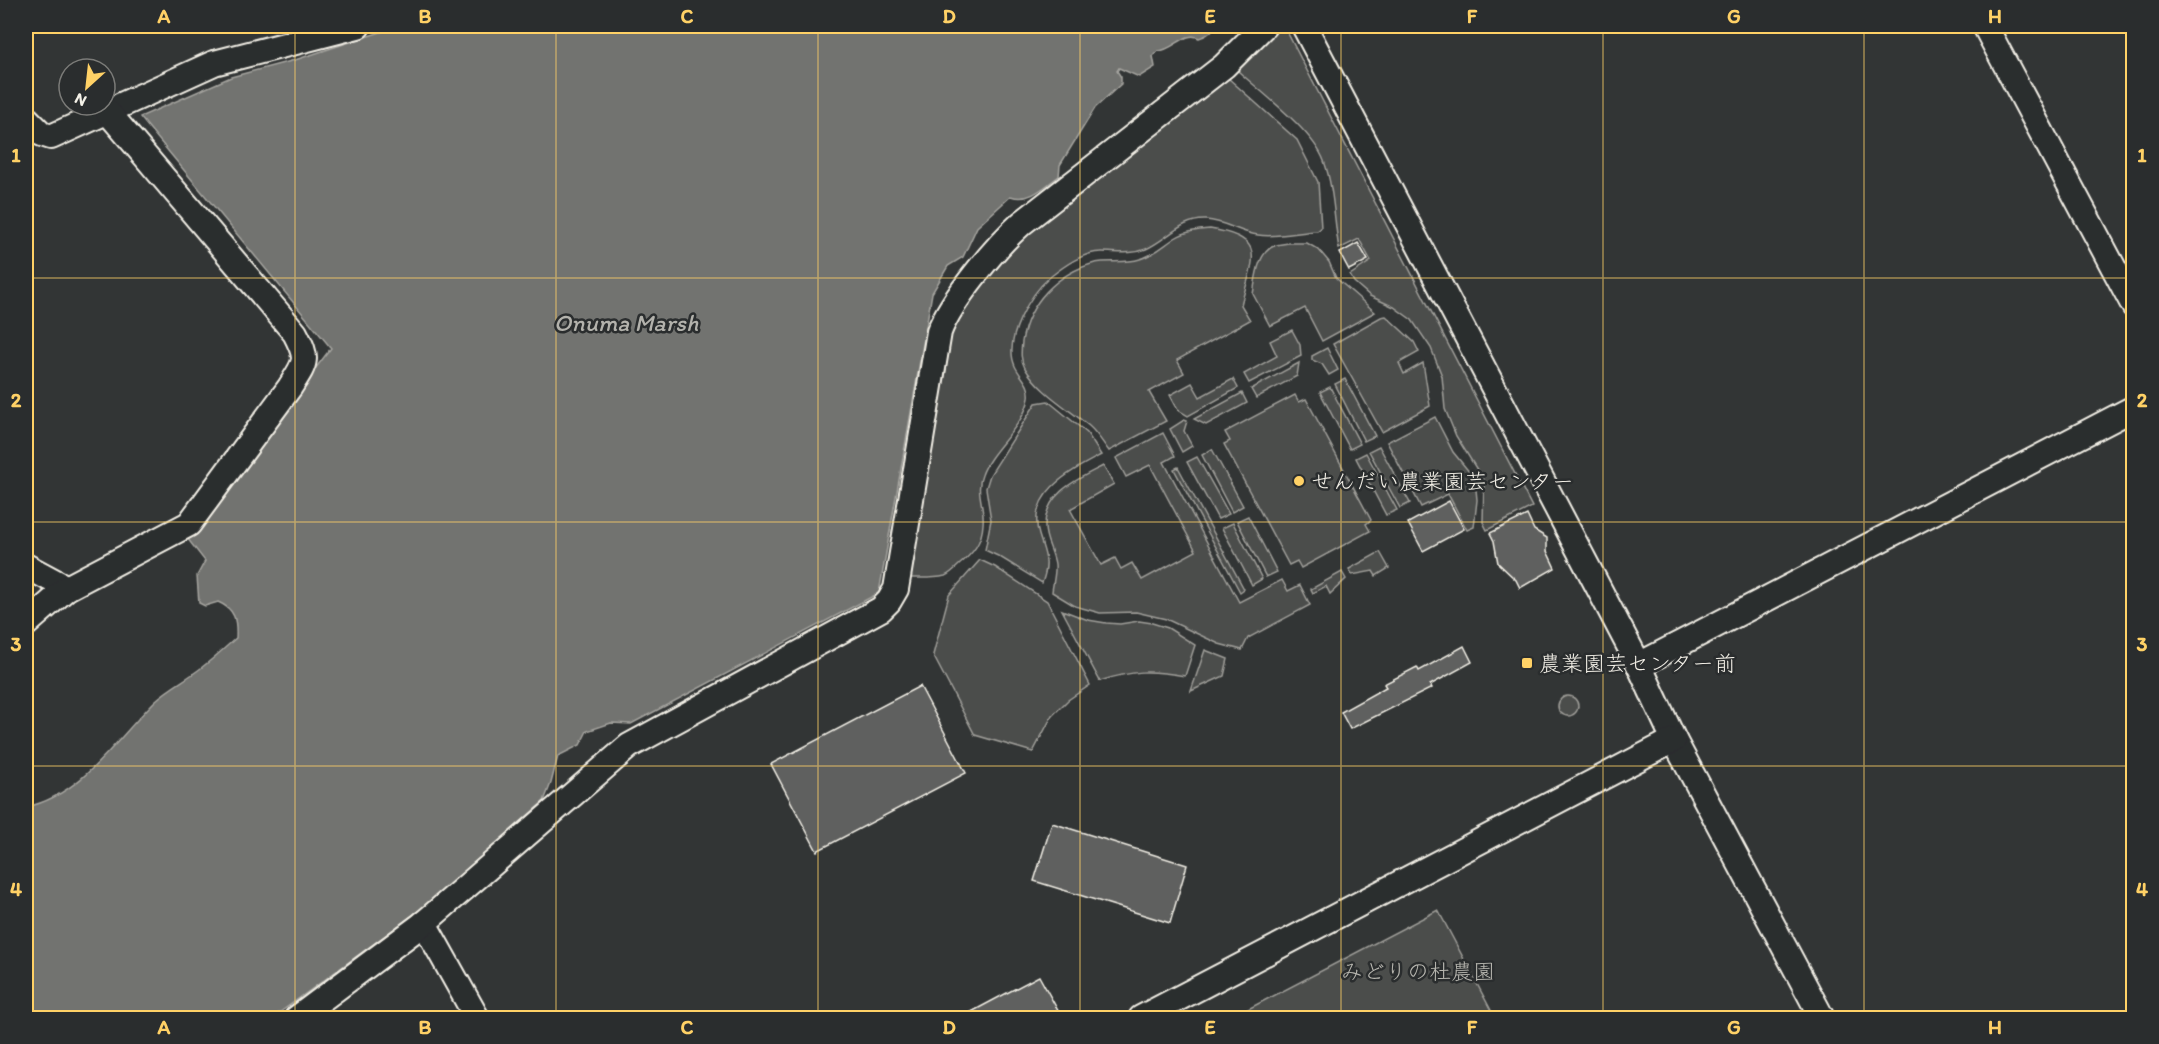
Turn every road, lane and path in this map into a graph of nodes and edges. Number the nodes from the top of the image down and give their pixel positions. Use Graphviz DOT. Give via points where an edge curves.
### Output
graph roads {
  1 [pos="358,26"];
  2 [pos="1264,26"];
  3 [pos="1304,26"];
  4 [pos="1985,26"];
  5 [pos="117,107"];
  6 [pos="94,117"];
  7 [pos="112,117"];
  8 [pos="26,118"];
  9 [pos="2133,306"];
  10 [pos="2133,408"];
  11 [pos="26,566"];
  12 [pos="66,588"];
  13 [pos="26,624"];
  14 [pos="1638,665"];
  15 [pos="1674,740"];
  16 [pos="424,923"];
  17 [pos="1152,1016"];
  18 [pos="297,1018"];
  19 [pos="477,1018"];
  20 [pos="1822,1018"];
  1 -- 5 [label="street" via="214,63"];
  2 -- 16 [label="street" via="1224,66 1015,229 944,318 896,589 889,601 881,609 629,746"];
  3 -- 14 [label="street"];
  4 -- 9 [label="street"];
  6 -- 8 [label="street" via="51,137 42,134"];
  7 -- 12 [label="street" via="295,333 305,351 302,368 290,387 189,524"];
  10 -- 14 [label="street"];
  11 -- 12 [label="street"];
  12 -- 13 [label="street"];
  14 -- 15 [label="street"];
  15 -- 17 [label="street"];
  15 -- 20 [label="street"];
  16 -- 18 [label="street"];
  16 -- 19 [label="street"];
}
